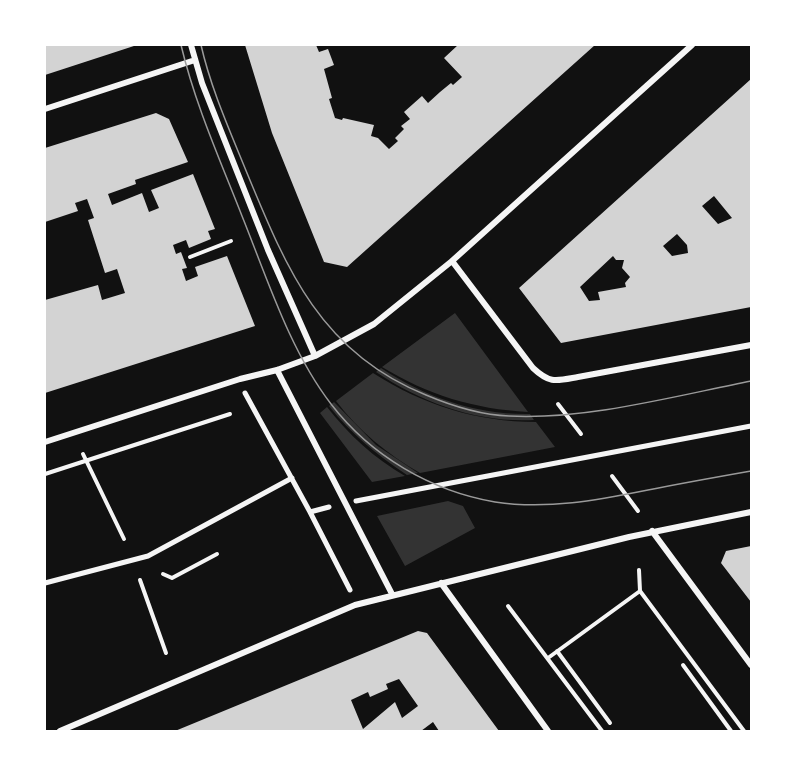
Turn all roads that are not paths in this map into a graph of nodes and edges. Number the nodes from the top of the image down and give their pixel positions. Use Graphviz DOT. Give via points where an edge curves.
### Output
graph roads {
  1 [pos="191,45"];
  2 [pos="692,45"];
  3 [pos="195,60"];
  4 [pos="45,108"];
  5 [pos="452,261"];
  6 [pos="751,345"];
  7 [pos="315,356"];
  8 [pos="277,370"];
  9 [pos="245,393"];
  10 [pos="751,426"];
  11 [pos="45,442"];
  12 [pos="291,478"];
  13 [pos="356,501"];
  14 [pos="329,507"];
  15 [pos="310,512"];
  16 [pos="751,512"];
  17 [pos="652,531"];
  18 [pos="45,583"];
  19 [pos="441,583"];
  20 [pos="350,590"];
  21 [pos="392,594"];
  22 [pos="751,665"];
  23 [pos="60,731"];
  24 [pos="548,731"];
  1 -- 3 [label="street"];
  2 -- 5 [label="street"];
  3 -- 4 [label="street"];
  3 -- 7 [label="street" via="268,250"];
  5 -- 6 [label="street" via="533,368 555,381"];
  5 -- 7 [label="street" via="374,324"];
  7 -- 8 [label="street"];
  8 -- 11 [label="street"];
  8 -- 21 [label="street"];
  9 -- 12 [label="street"];
  10 -- 13 [label="street"];
  12 -- 15 [label="street"];
  12 -- 18 [label="street" via="148,556"];
  14 -- 15 [label="street"];
  15 -- 20 [label="street"];
  16 -- 17 [label="street"];
  17 -- 19 [label="street"];
  17 -- 22 [label="street"];
  19 -- 21 [label="street"];
  19 -- 24 [label="street"];
  21 -- 23 [label="street" via="355,604"];
}
